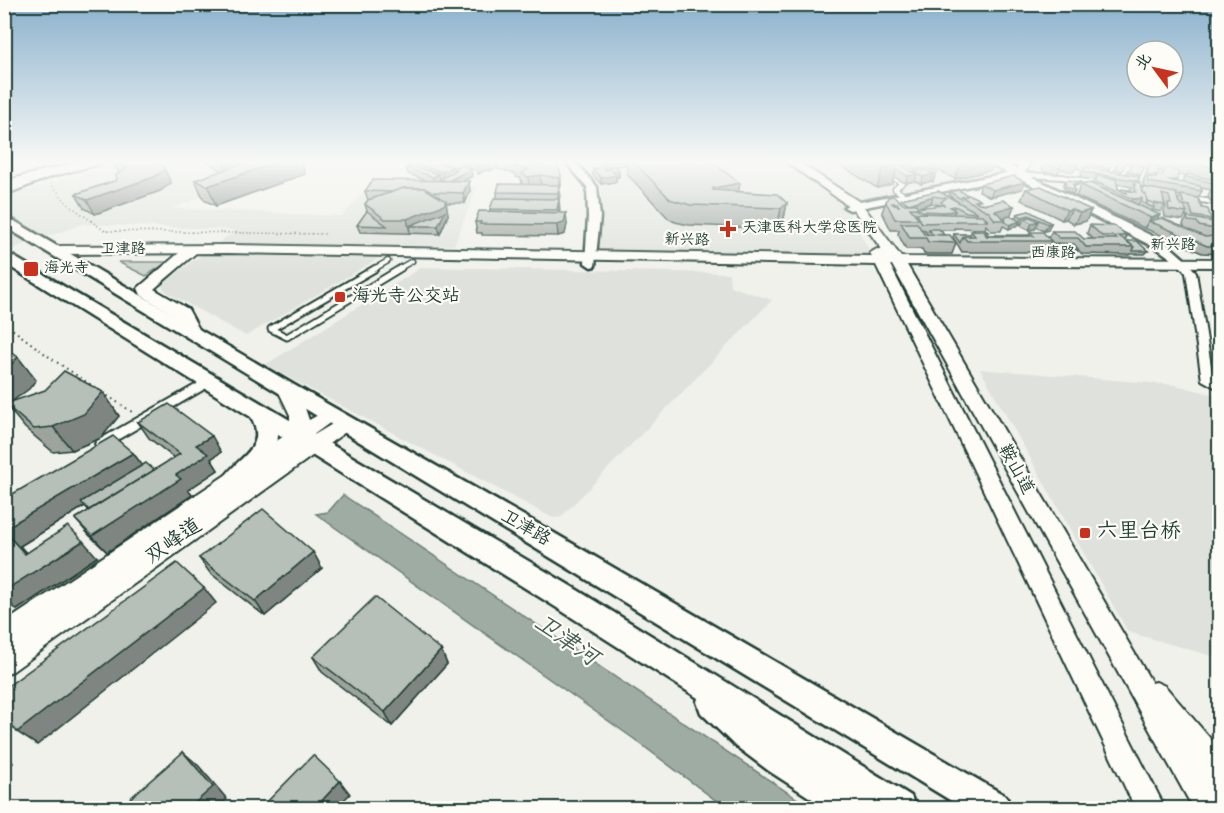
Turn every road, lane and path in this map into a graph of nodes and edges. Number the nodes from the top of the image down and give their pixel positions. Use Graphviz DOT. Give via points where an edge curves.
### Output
graph roads {
  1 [pos="62,199"];
  2 [pos="593,199"];
  3 [pos="843,199"];
  4 [pos="844,199"];
  5 [pos="890,199"];
  6 [pos="1068,199"];
  7 [pos="1195,199"];
  8 [pos="1220,203"];
  9 [pos="854,206"];
  10 [pos="4,219"];
  11 [pos="325,234"];
  12 [pos="56,250"];
  13 [pos="191,250"];
  14 [pos="4,256"];
  15 [pos="591,259"];
  16 [pos="388,261"];
  17 [pos="412,261"];
  18 [pos="179,262"];
  19 [pos="1220,263"];
  20 [pos="892,265"];
  21 [pos="1187,267"];
  22 [pos="1220,272"];
  23 [pos="4,323"];
  24 [pos="191,331"];
  25 [pos="211,380"];
  26 [pos="1220,386"];
  27 [pos="287,390"];
  28 [pos="257,409"];
  29 [pos="142,419"];
  30 [pos="336,419"];
  31 [pos="306,440"];
  32 [pos="93,449"];
  33 [pos="242,485"];
  34 [pos="4,637"];
  35 [pos="1118,646"];
  36 [pos="4,662"];
  37 [pos="685,673"];
  38 [pos="1220,773"];
  39 [pos="856,808"];
  40 [pos="899,808"];
  41 [pos="994,808"];
  42 [pos="1150,808"];
  43 [pos="1209,808"];
  1 -- 11 [label="path" via="105,231"];
  2 -- 15 [label="street"];
  3 -- 9 [label="main road, 鞍山道"];
  4 -- 9 [label="main road, 鞍山道"];
  5 -- 9 [label="street"];
  6 -- 21 [label="street" via="1162,246"];
  7 -- 8 [label="street"];
  9 -- 20 [label="main road, 鞍山道"];
  10 -- 12 [label="highway, 卫津路"];
  12 -- 13 [label="main road, 卫津路"];
  12 -- 24 [label="highway, 卫津路"];
  13 -- 15 [label="main road"];
  13 -- 18 [label="main road"];
  14 -- 25 [label="highway, 卫津路"];
  15 -- 17 [label="main road"];
  15 -- 20 [label="main road, 西康路"];
  16 -- 17 [label="main road"];
  16 -- 17 [label="lane" via="271,329 287,338"];
  16 -- 18 [label="main road" via="198,257"];
  18 -- 24 [label="main road" via="146,288 182,313"];
  19 -- 21 [label="main road, 新兴路"];
  20 -- 21 [label="main road, 西康路"];
  20 -- 35 [label="main road, 鞍山道"];
  20 -- 42 [label="main road, 鞍山道"];
  21 -- 22 [label="main road, 西康路"];
  21 -- 26 [label="street" via="1208,381"];
  23 -- 29 [label="path"];
  24 -- 27 [label="highway, 卫津路"];
  25 -- 28 [label="highway, 卫津路"];
  25 -- 29 [label="street"];
  27 -- 30 [label="highway, 卫津路"];
  27 -- 31 [label="main road" via="299,411"];
  28 -- 31 [label="highway, 卫津路"];
  28 -- 33 [label="highway" via="269,430 268,437"];
  29 -- 32 [label="street"];
  30 -- 31 [label="main road, 双峰道"];
  30 -- 41 [label="highway, 卫津路"];
  31 -- 33 [label="main road, 双峰道"];
  31 -- 37 [label="highway, 卫津路"];
  33 -- 34 [label="main road, 双峰道"];
  33 -- 36 [label="main road, 双峰道"];
  35 -- 38 [label="main road"];
  35 -- 43 [label="main road, 鞍山道"];
  37 -- 39 [label="highway" via="749,735"];
  37 -- 40 [label="highway, 卫津路"];
}
